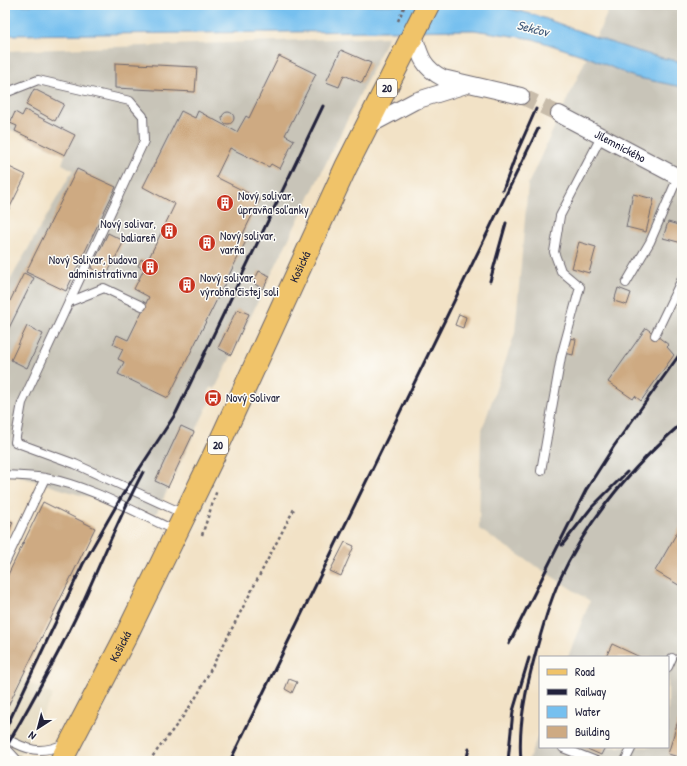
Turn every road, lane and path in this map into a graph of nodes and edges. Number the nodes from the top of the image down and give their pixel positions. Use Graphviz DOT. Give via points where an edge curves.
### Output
graph roads {
  1 [pos="428,5"];
  2 [pos="413,46"];
  3 [pos="468,84"];
  4 [pos="5,93"];
  5 [pos="521,96"];
  6 [pos="559,114"];
  7 [pos="368,126"];
  8 [pos="602,135"];
  9 [pos="680,178"];
  10 [pos="682,279"];
  11 [pos="626,283"];
  12 [pos="69,302"];
  13 [pos="142,306"];
  14 [pos="655,335"];
  15 [pos="541,471"];
  16 [pos="5,475"];
  17 [pos="44,478"];
  18 [pos="295,507"];
  19 [pos="181,523"];
  20 [pos="5,563"];
  21 [pos="672,658"];
  22 [pos="669,665"];
  23 [pos="5,738"];
  24 [pos="72,741"];
  25 [pos="5,746"];
  26 [pos="563,748"];
  27 [pos="632,748"];
  28 [pos="18,761"];
  29 [pos="61,761"];
  30 [pos="149,761"];
  31 [pos="596,761"];
  32 [pos="625,761"];
  1 -- 2 [label="main road, Košická / 20"];
  2 -- 3 [label="street" via="427,67 436,74"];
  2 -- 7 [label="main road, Košická / 20"];
  3 -- 5 [label="street"];
  3 -- 7 [label="street" via="415,100"];
  4 -- 12 [label="lane" via="38,80 130,101 143,116 144,141"];
  6 -- 8 [label="street, Jilemnického"];
  7 -- 19 [label="main road, Košická / 20" via="346,167"];
  8 -- 9 [label="street, Jilemnického"];
  8 -- 15 [label="lane" via="560,216 554,252 561,271 580,287 561,356"];
  9 -- 11 [label="lane" via="650,242"];
  10 -- 14 [label="lane"];
  12 -- 13 [label="lane" via="104,288"];
  12 -- 19 [label="lane" via="22,403 15,442 75,464"];
  16 -- 17 [label="lane"];
  17 -- 19 [label="lane" via="71,485 125,507"];
  17 -- 20 [label="lane"];
  18 -- 30 [label="path" via="198,694"];
  19 -- 24 [label="main road, Košická / 20"];
  21 -- 22 [label="lane"];
  23 -- 24 [label="lane" via="36,752"];
  24 -- 29 [label="main road, Košická / 20"];
  25 -- 28 [label="lane"];
  26 -- 31 [label="lane"];
  27 -- 32 [label="lane"];
}
